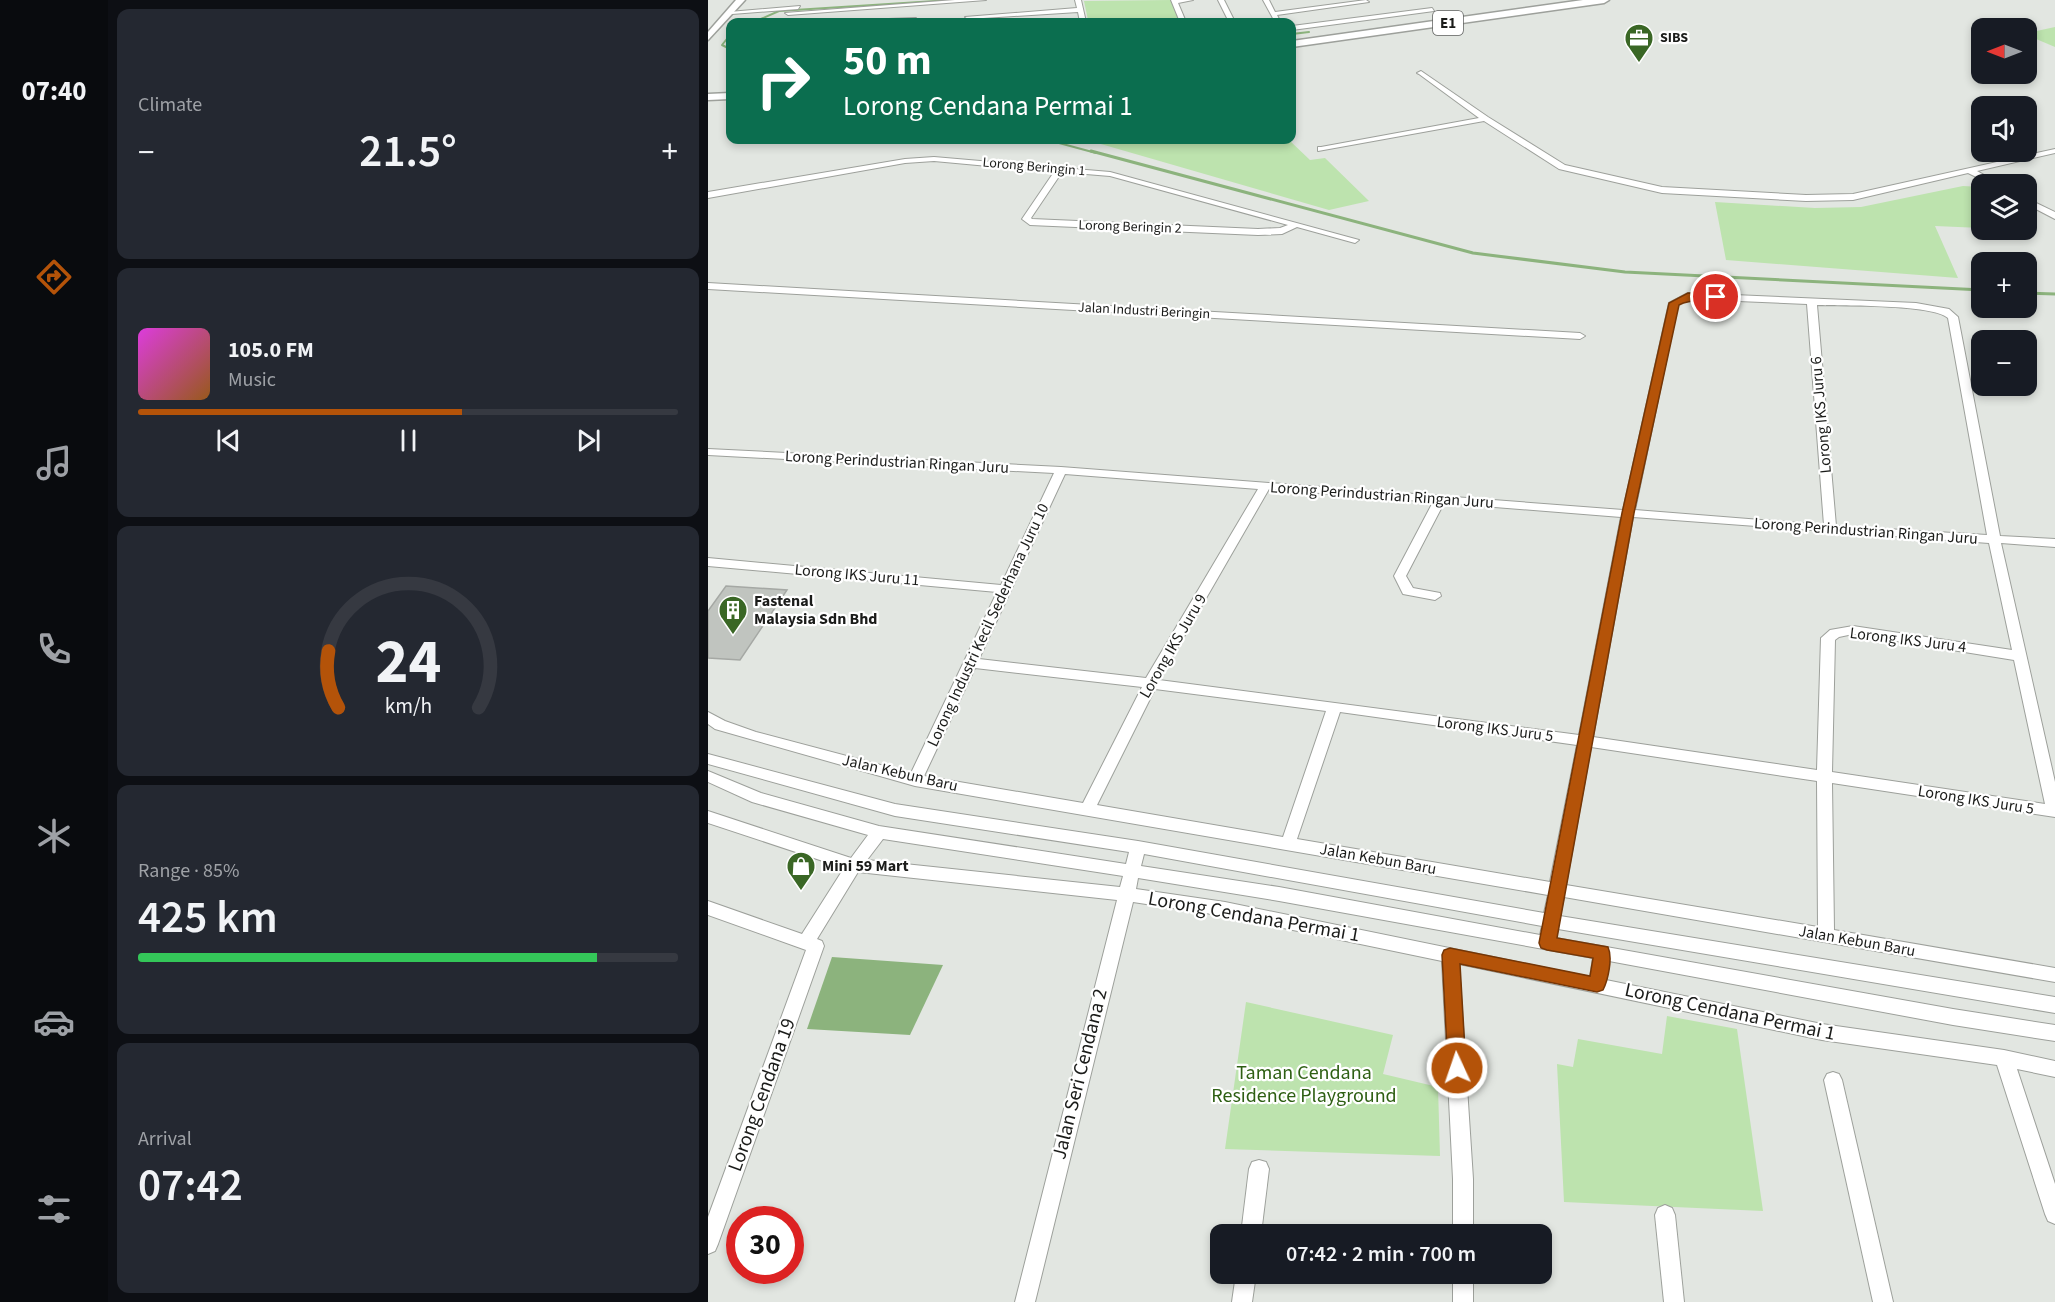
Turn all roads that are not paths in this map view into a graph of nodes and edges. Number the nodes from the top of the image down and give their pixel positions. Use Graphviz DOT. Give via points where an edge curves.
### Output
graph roads {
  1 [pos="741,0"];
  2 [pos="774,0"];
  3 [pos="908,0"];
  4 [pos="983,0"];
  5 [pos="1078,0"];
  6 [pos="1190,0"];
  7 [pos="1221,0"];
  8 [pos="1266,0"];
  9 [pos="1581,0"];
  10 [pos="1604,0"];
  11 [pos="968,1"];
  12 [pos="1174,1"];
  13 [pos="1366,2"];
  14 [pos="837,3"];
  15 [pos="915,4"];
  16 [pos="1080,10"];
  17 [pos="1432,10"];
  18 [pos="732,12"];
  19 [pos="788,13"];
  20 [pos="1022,14"];
  21 [pos="1273,14"];
  22 [pos="914,18"];
  23 [pos="968,18"];
  24 [pos="986,18"];
  25 [pos="1022,18"];
  26 [pos="1082,18"];
  27 [pos="1181,18"];
  28 [pos="1230,18"];
  29 [pos="1276,18"];
  30 [pos="1296,27"];
  31 [pos="708,36"];
  32 [pos="1296,41"];
  33 [pos="1296,41"];
  34 [pos="1421,73"];
  35 [pos="726,94"];
  36 [pos="708,95"];
  37 [pos="1485,119"];
  38 [pos="1321,149"];
  39 [pos="2055,151"];
  40 [pos="1060,169"];
  41 [pos="1970,171"];
  42 [pos="1976,174"];
  43 [pos="708,195"];
  44 [pos="2037,206"];
  45 [pos="2055,216"];
  46 [pos="1294,225"];
  47 [pos="1355,240"];
  48 [pos="708,286"];
  49 [pos="1812,301"];
  50 [pos="1580,336"];
  51 [pos="708,452"];
  52 [pos="1061,470"];
  53 [pos="1265,487"];
  54 [pos="1440,500"];
  55 [pos="1628,513"];
  56 [pos="1830,529"];
  57 [pos="1994,539"];
  58 [pos="2055,543"];
  59 [pos="708,562"];
  60 [pos="1005,589"];
  61 [pos="1435,596"];
  62 [pos="2019,656"];
  63 [pos="970,663"];
  64 [pos="1151,682"];
  65 [pos="1334,708"];
  66 [pos="708,717"];
  67 [pos="1587,741"];
  68 [pos="708,759"];
  69 [pos="708,776"];
  70 [pos="1824,777"];
  71 [pos="915,780"];
  72 [pos="1088,809"];
  73 [pos="2054,811"];
  74 [pos="708,817"];
  75 [pos="879,832"];
  76 [pos="1288,844"];
  77 [pos="1138,847"];
  78 [pos="854,865"];
  79 [pos="1131,869"];
  80 [pos="1557,890"];
  81 [pos="1124,894"];
  82 [pos="708,908"];
  83 [pos="1551,921"];
  84 [pos="1827,936"];
  85 [pos="1547,943"];
  86 [pos="811,944"];
  87 [pos="1602,952"];
  88 [pos="1450,955"];
  89 [pos="2055,975"];
  90 [pos="1597,984"];
  91 [pos="2055,1005"];
  92 [pos="2055,1033"];
  93 [pos="2004,1058"];
  94 [pos="2055,1069"];
  95 [pos="1833,1080"];
  96 [pos="1258,1169"];
  97 [pos="2055,1214"];
  98 [pos="1665,1215"];
  99 [pos="1252,1224"];
  100 [pos="1463,1224"];
  101 [pos="708,1244"];
  102 [pos="1245,1284"];
  103 [pos="1463,1284"];
  104 [pos="1025,1302"];
  105 [pos="1242,1302"];
  106 [pos="1463,1302"];
  107 [pos="1674,1302"];
  108 [pos="1884,1302"];
  1 -- 18 [label="main road"];
  2 -- 14 [label="street" via="773,5"];
  3 -- 14 [label="street"];
  4 -- 11 [label="street"];
  5 -- 16 [label="street"];
  6 -- 12 [label="street"];
  7 -- 28 [label="street"];
  8 -- 21 [label="street"];
  9 -- 32 [label="highway, E1"];
  10 -- 33 [label="highway, E1"];
  11 -- 15 [label="street"];
  11 -- 23 [label="street"];
  12 -- 27 [label="street"];
  13 -- 21 [label="street"];
  14 -- 18 [label="street"];
  15 -- 19 [label="street"];
  15 -- 22 [label="street"];
  16 -- 20 [label="street"];
  16 -- 26 [label="street"];
  17 -- 30 [label="street"];
  18 -- 31 [label="main road"];
  20 -- 24 [label="street"];
  20 -- 25 [label="street"];
  21 -- 29 [label="street"];
  34 -- 37 [label="street"];
  35 -- 36 [label="highway"];
  37 -- 38 [label="street"];
  37 -- 41 [label="street" via="1562,167 1662,190 1853,197"];
  39 -- 41 [label="street"];
  40 -- 43 [label="street, Lorong Beringin 1" via="905,160"];
  40 -- 46 [label="street, Lorong Beringin 1" via="1110,174"];
  40 -- 46 [label="street, Lorong Beringin 2" via="1026,219 1030,222 1258,232 1282,231"];
  41 -- 42 [label="street"];
  44 -- 45 [label="street"];
  46 -- 47 [label="street, Lorong Beringin 1"];
  48 -- 50 [label="street, Jalan Industri Beringin"];
  49 -- 55 [label="street" via="1695,296 1674,303"];
  49 -- 56 [label="street, Lorong IKS Juru 6"];
  49 -- 57 [label="street" via="1916,306 1946,311 1953,317"];
  51 -- 52 [label="street, Lorong Perindustrian Ringan Juru"];
  52 -- 53 [label="street, Lorong Perindustrian Ringan Juru"];
  52 -- 60 [label="street, Lorong Industri Kecil Sederhana Juru 10"];
  53 -- 54 [label="street, Lorong Perindustrian Ringan Juru"];
  53 -- 64 [label="street, Lorong IKS Juru 9"];
  54 -- 55 [label="street, Lorong Perindustrian Ringan Juru"];
  54 -- 61 [label="street" via="1400,576 1408,591"];
  55 -- 56 [label="street, Lorong Perindustrian Ringan Juru"];
  55 -- 67 [label="street"];
  56 -- 57 [label="street, Lorong Perindustrian Ringan Juru"];
  57 -- 58 [label="street, Lorong Perindustrian Ringan Juru"];
  57 -- 62 [label="street"];
  59 -- 60 [label="street, Lorong IKS Juru 11"];
  60 -- 63 [label="street, Lorong Industri Kecil Sederhana Juru 10"];
  62 -- 70 [label="street, Lorong IKS Juru 4" via="1853,630 1835,633 1828,638"];
  62 -- 73 [label="street"];
  63 -- 64 [label="street, Lorong IKS Juru 5"];
  63 -- 71 [label="street, Lorong Industri Kecil Sederhana Juru 10"];
  64 -- 65 [label="street, Lorong IKS Juru 5"];
  64 -- 72 [label="street, Lorong IKS Juru 9"];
  65 -- 67 [label="street, Lorong IKS Juru 5"];
  65 -- 76 [label="street"];
  66 -- 71 [label="street, Jalan Kebun Baru" via="753,736"];
  67 -- 70 [label="street, Lorong IKS Juru 5"];
  67 -- 80 [label="street"];
  68 -- 77 [label="street, Jalan Kebun Baru" via="895,810"];
  69 -- 75 [label="street" via="757,798"];
  70 -- 73 [label="street, Lorong IKS Juru 5"];
  70 -- 84 [label="street"];
  71 -- 72 [label="street, Jalan Kebun Baru"];
  72 -- 76 [label="street, Jalan Kebun Baru"];
  74 -- 78 [label="street, Lorong Cendana Permai 1"];
  75 -- 78 [label="street, Lorong Cendana 19"];
  75 -- 79 [label="street"];
  76 -- 80 [label="street, Jalan Kebun Baru"];
  77 -- 79 [label="street, Jalan Seri Cendana 2"];
  77 -- 83 [label="street, Jalan Kebun Baru"];
  78 -- 81 [label="street, Lorong Cendana Permai 1"];
  78 -- 86 [label="street, Lorong Cendana 19"];
  79 -- 81 [label="street, Jalan Seri Cendana 2"];
  79 -- 85 [label="street"];
  80 -- 83 [label="street"];
  80 -- 84 [label="street, Jalan Kebun Baru"];
  81 -- 88 [label="street, Lorong Cendana Permai 1" via="1225,909"];
  81 -- 104 [label="street, Jalan Seri Cendana 2"];
  82 -- 86 [label="street"];
  83 -- 85 [label="street"];
  83 -- 91 [label="street, Jalan Kebun Baru"];
  84 -- 89 [label="street, Jalan Kebun Baru"];
  85 -- 87 [label="street"];
  86 -- 101 [label="street, Lorong Cendana 19"];
  87 -- 90 [label="street"];
  87 -- 92 [label="street"];
  88 -- 90 [label="street, Lorong Cendana Permai 1"];
  88 -- 100 [label="street"];
  90 -- 93 [label="street, Lorong Cendana Permai 1" via="1822,1032"];
  93 -- 94 [label="street, Lorong Cendana Permai 1"];
  93 -- 97 [label="street"];
  95 -- 108 [label="street"];
  96 -- 99 [label="street"];
  98 -- 107 [label="street"];
  102 -- 105 [label="street"];
  103 -- 106 [label="street"];
}
